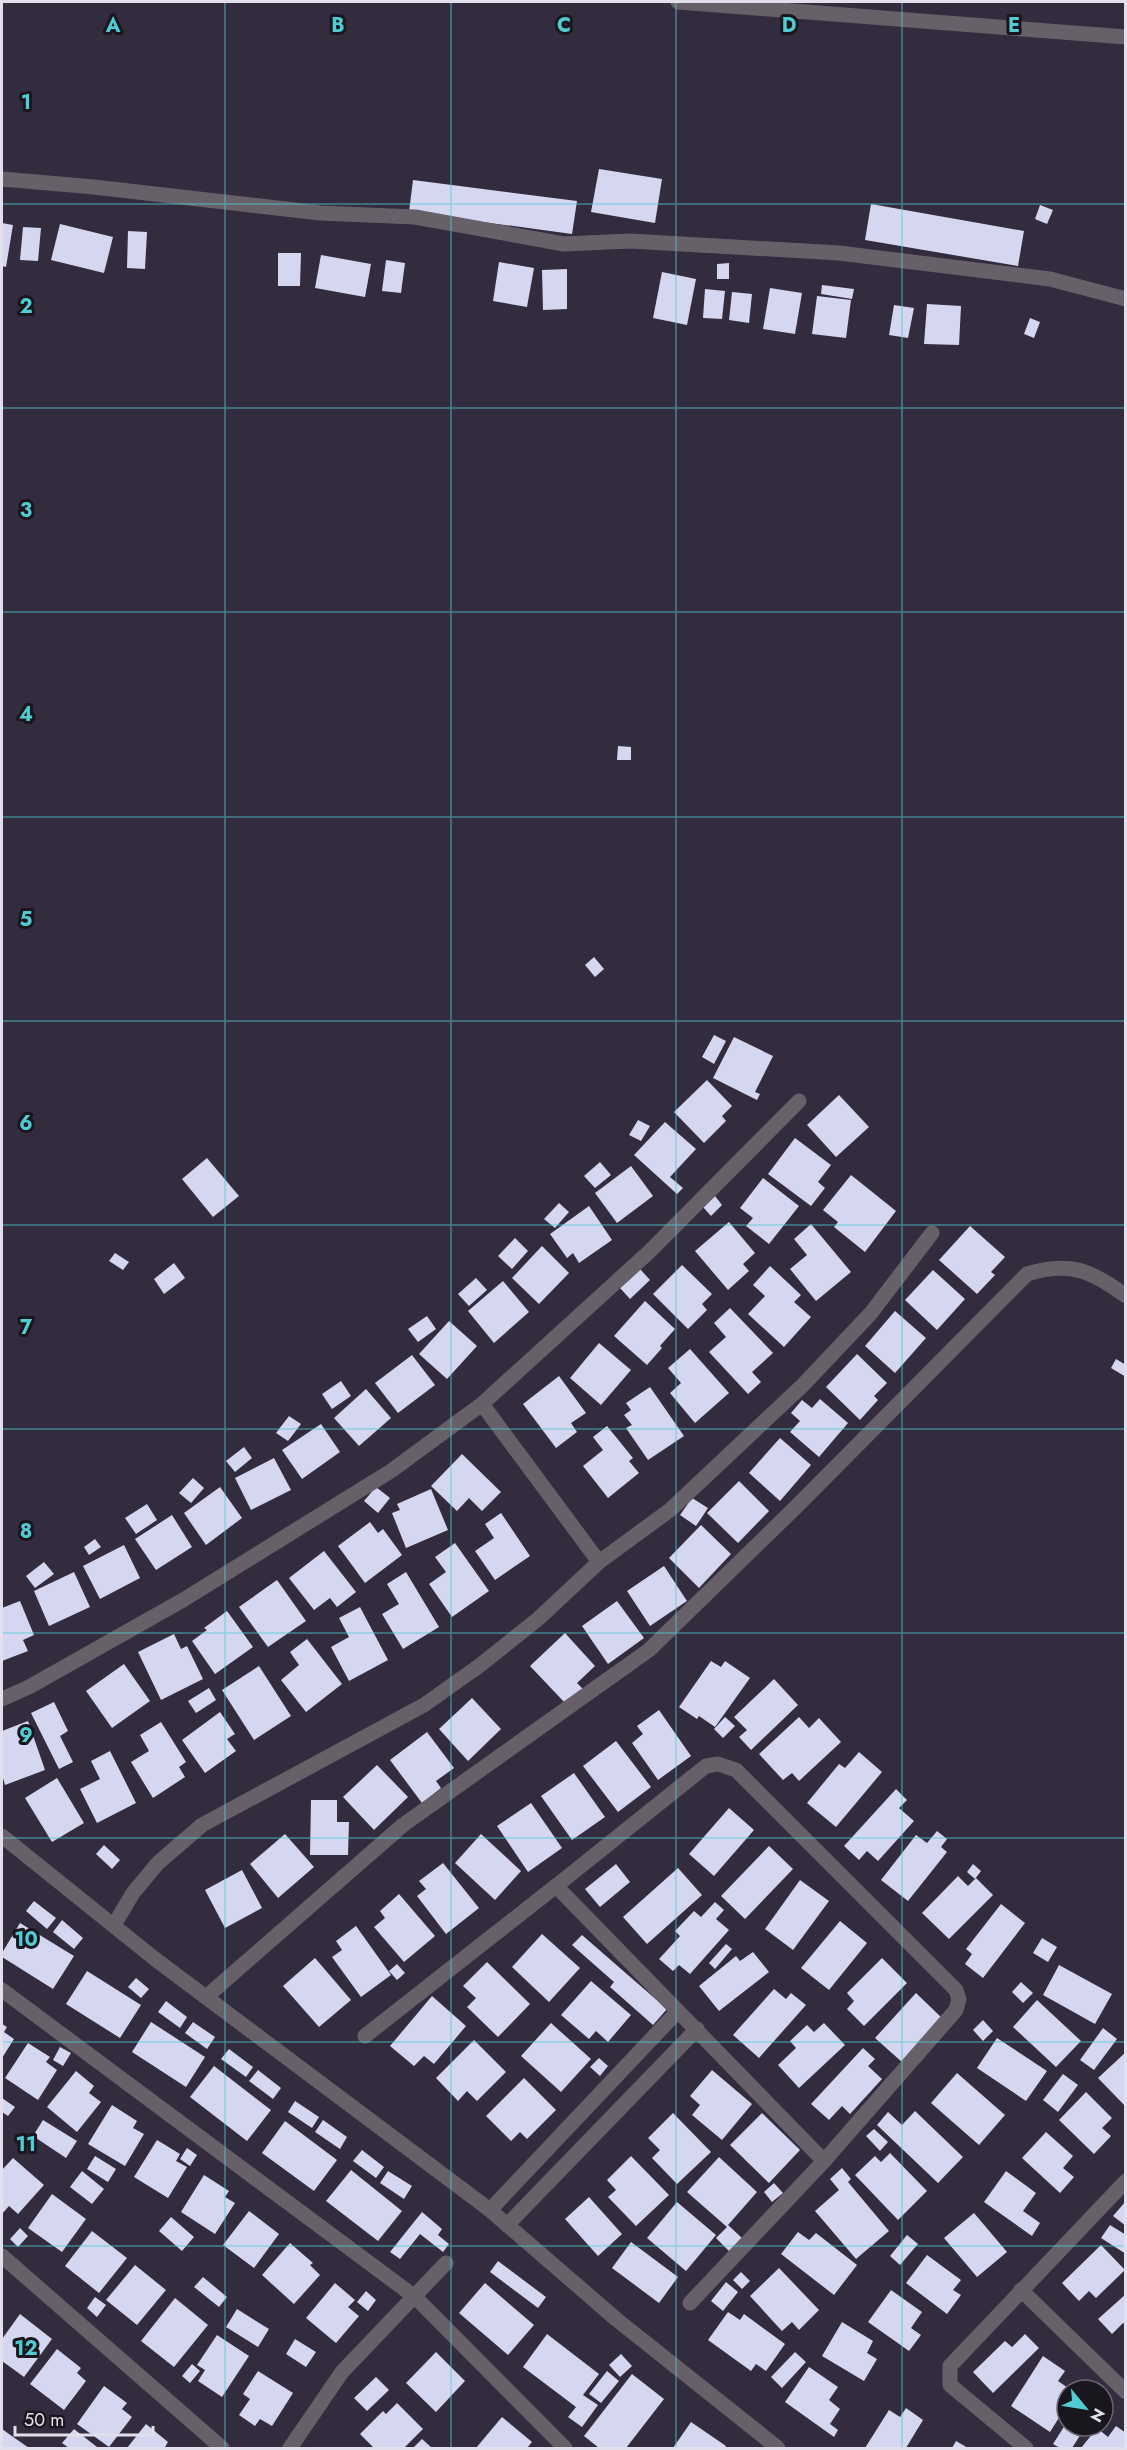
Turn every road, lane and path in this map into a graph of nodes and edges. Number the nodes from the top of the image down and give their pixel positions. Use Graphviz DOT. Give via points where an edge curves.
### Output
graph roads {
  1 [pos="678,2"];
  2 [pos="1125,38"];
  3 [pos="2,179"];
  4 [pos="1125,299"];
  5 [pos="799,1101"];
  6 [pos="932,1233"];
  7 [pos="1125,1296"];
  8 [pos="482,1404"];
  9 [pos="599,1562"];
  10 [pos="2,1699"];
  11 [pos="2,1836"];
  12 [pos="556,1886"];
  13 [pos="114,1925"];
  14 [pos="2,1990"];
  15 [pos="206,1997"];
  16 [pos="678,2011"];
  17 [pos="697,2029"];
  18 [pos="365,2036"];
  19 [pos="824,2160"];
  20 [pos="1125,2181"];
  21 [pos="490,2210"];
  22 [pos="507,2225"];
  23 [pos="2,2256"];
  24 [pos="446,2263"];
  25 [pos="1021,2290"];
  26 [pos="415,2297"];
  27 [pos="690,2303"];
  28 [pos="1125,2392"];
  29 [pos="222,2448"];
  30 [pos="290,2448"];
  31 [pos="565,2448"];
  32 [pos="778,2448"];
  33 [pos="1026,2448"];
  1 -- 2 [label="street"];
  3 -- 4 [label="street" via="320,213 415,217 564,244 630,241 839,253 1050,279"];
  5 -- 8 [label="street" via="649,1252"];
  6 -- 9 [label="street" via="871,1313 802,1385 670,1510"];
  7 -- 15 [label="street" via="1091,1274 1070,1268 1049,1267 1027,1274 649,1650 403,1826"];
  8 -- 9 [label="street"];
  8 -- 10 [label="street" via="391,1471 183,1600"];
  9 -- 13 [label="street" via="537,1619 424,1705 202,1825 158,1863 133,1893"];
  11 -- 13 [label="street"];
  12 -- 16 [label="street"];
  12 -- 18 [label="street"];
  12 -- 19 [label="street" via="706,1766 727,1765 956,1990 956,2010"];
  13 -- 15 [label="street"];
  14 -- 26 [label="street"];
  15 -- 21 [label="street"];
  16 -- 17 [label="street"];
  16 -- 21 [label="street"];
  17 -- 19 [label="street"];
  17 -- 22 [label="street"];
  19 -- 27 [label="street"];
  20 -- 25 [label="street"];
  21 -- 22 [label="street"];
  22 -- 32 [label="street" via="616,2319"];
  23 -- 29 [label="street"];
  24 -- 26 [label="street"];
  25 -- 28 [label="street"];
  25 -- 33 [label="street" via="950,2366 950,2385"];
  26 -- 30 [label="street" via="342,2372"];
  26 -- 31 [label="street"];
}
